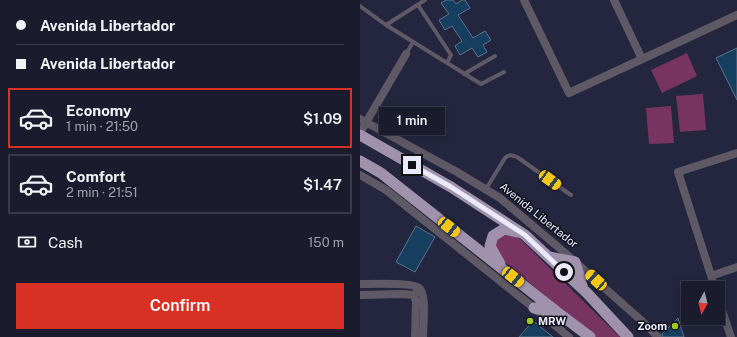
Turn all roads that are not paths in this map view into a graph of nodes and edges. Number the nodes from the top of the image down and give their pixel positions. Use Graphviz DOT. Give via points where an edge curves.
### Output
graph roads {
  1 [pos="425,0"];
  2 [pos="524,0"];
  3 [pos="614,0"];
  4 [pos="418,5"];
  5 [pos="360,6"];
  6 [pos="737,15"];
  7 [pos="386,25"];
  8 [pos="413,42"];
  9 [pos="406,54"];
  10 [pos="495,56"];
  11 [pos="642,60"];
  12 [pos="447,63"];
  13 [pos="504,72"];
  14 [pos="464,74"];
  15 [pos="363,121"];
  16 [pos="360,134"];
  17 [pos="737,153"];
  18 [pos="360,161"];
  19 [pos="360,175"];
  20 [pos="486,189"];
  21 [pos="571,195"];
  22 [pos="525,235"];
  23 [pos="548,257"];
  24 [pos="576,262"];
  25 [pos="737,267"];
  26 [pos="502,268"];
  27 [pos="711,276"];
  28 [pos="713,281"];
  29 [pos="360,284"];
  30 [pos="419,288"];
  31 [pos="584,290"];
  32 [pos="360,295"];
  33 [pos="414,295"];
  34 [pos="534,308"];
  35 [pos="557,312"];
  36 [pos="725,321"];
  37 [pos="588,336"];
  38 [pos="415,337"];
  39 [pos="423,337"];
  40 [pos="569,337"];
  41 [pos="628,337"];
  42 [pos="658,337"];
  43 [pos="730,337"];
  1 -- 4 [label="lane"];
  2 -- 11 [label="street" via="568,93"];
  3 -- 11 [label="street"];
  4 -- 7 [label="lane"];
  4 -- 12 [label="lane" via="451,55"];
  5 -- 7 [label="lane"];
  6 -- 11 [label="street"];
  7 -- 8 [label="lane"];
  8 -- 9 [label="lane"];
  8 -- 12 [label="lane"];
  9 -- 15 [label="street"];
  10 -- 14 [label="lane"];
  12 -- 14 [label="lane"];
  13 -- 14 [label="lane" via="481,84"];
  15 -- 16 [label="street"];
  15 -- 20 [label="street, Avenida Libertador"];
  16 -- 22 [label="highway" via="451,187"];
  17 -- 27 [label="street" via="678,172"];
  18 -- 26 [label="highway" via="381,173"];
  19 -- 34 [label="street" via="386,190"];
  20 -- 21 [label="lane" via="505,158 512,155"];
  20 -- 24 [label="street, Avenida Libertador"];
  22 -- 23 [label="highway"];
  22 -- 26 [label="highway" via="504,229 493,236 490,246"];
  23 -- 24 [label="highway"];
  23 -- 31 [label="highway"];
  24 -- 31 [label="highway"];
  24 -- 42 [label="street, Avenida Libertador"];
  25 -- 27 [label="street"];
  26 -- 35 [label="highway"];
  27 -- 28 [label="street"];
  29 -- 30 [label="street" via="411,285"];
  30 -- 33 [label="street"];
  30 -- 39 [label="street" via="424,303"];
  31 -- 41 [label="highway"];
  32 -- 33 [label="street"];
  33 -- 38 [label="street"];
  34 -- 35 [label="highway"];
  34 -- 40 [label="street"];
  35 -- 37 [label="highway"];
  36 -- 43 [label="street"];
}
